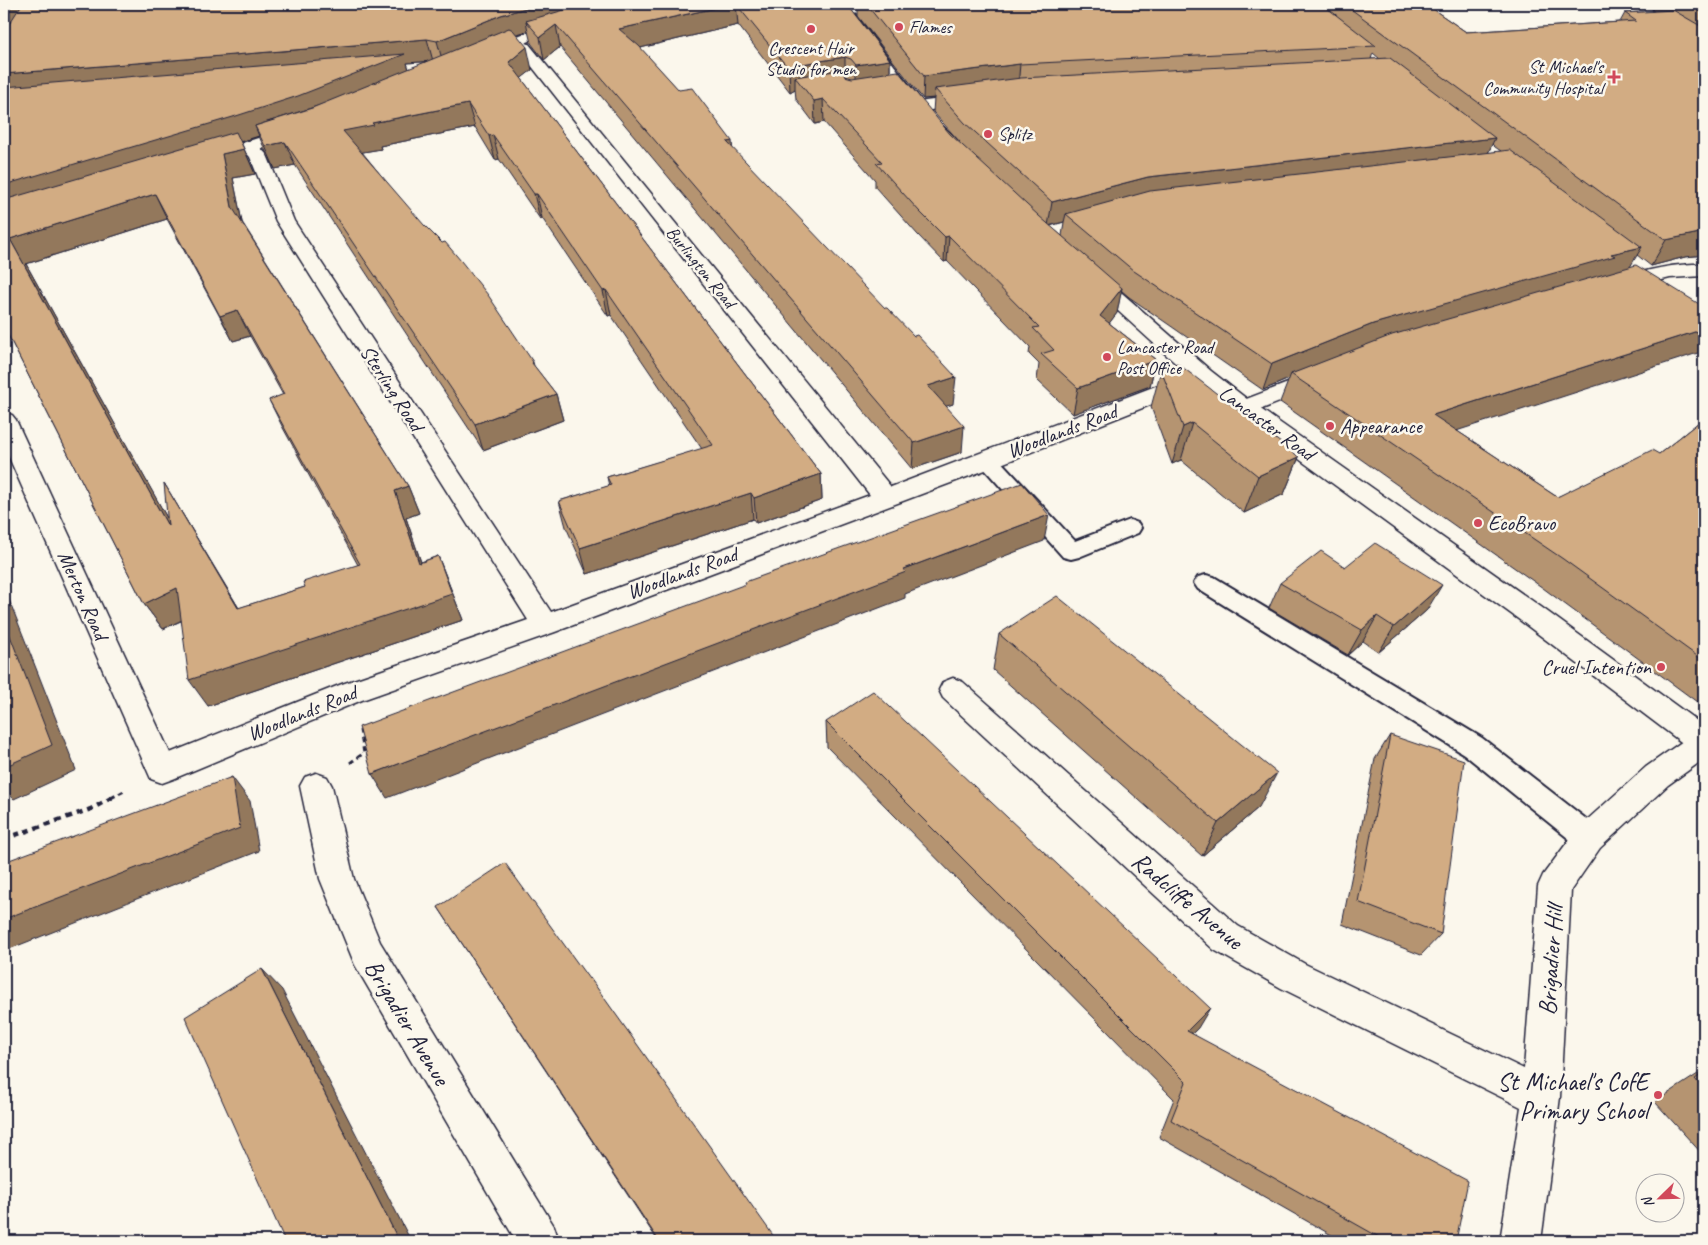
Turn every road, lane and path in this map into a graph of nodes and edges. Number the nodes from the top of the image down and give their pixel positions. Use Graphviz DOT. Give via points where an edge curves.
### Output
graph roads {
  1 [pos="843,7"];
  2 [pos="909,8"];
  3 [pos="580,22"];
  4 [pos="512,42"];
  5 [pos="471,60"];
  6 [pos="990,97"];
  7 [pos="918,107"];
  8 [pos="931,122"];
  9 [pos="314,125"];
  10 [pos="250,147"];
  11 [pos="194,164"];
  12 [pos="1080,267"];
  13 [pos="1704,270"];
  14 [pos="1600,290"];
  15 [pos="1336,370"];
  16 [pos="1203,376"];
  17 [pos="1244,408"];
  18 [pos="4,420"];
  19 [pos="988,460"];
  20 [pos="885,498"];
  21 [pos="1130,528"];
  22 [pos="1206,583"];
  23 [pos="545,625"];
  24 [pos="953,690"];
  25 [pos="352,692"];
  26 [pos="1704,743"];
  27 [pos="162,770"];
  28 [pos="316,786"];
  29 [pos="91,809"];
  30 [pos="1589,838"];
  31 [pos="4,839"];
  32 [pos="1541,1097"];
  33 [pos="1523,1240"];
  34 [pos="539,1241"];
  1 -- 2 [label="street"];
  1 -- 7 [label="street" via="895,88"];
  3 -- 4 [label="street"];
  4 -- 5 [label="street"];
  4 -- 20 [label="street, Burlington Road" via="524,47"];
  6 -- 7 [label="street"];
  7 -- 8 [label="street"];
  9 -- 10 [label="street"];
  10 -- 11 [label="street"];
  10 -- 23 [label="street, Sterling Road" via="258,155 285,221"];
  12 -- 16 [label="street, Lancaster Road"];
  13 -- 14 [label="street" via="1640,270"];
  15 -- 17 [label="street"];
  16 -- 17 [label="street, Lancaster Road"];
  16 -- 19 [label="street, Woodlands Road"];
  17 -- 26 [label="street, Lancaster Road"];
  18 -- 27 [label="street, Merton Road"];
  19 -- 20 [label="street, Woodlands Road"];
  19 -- 21 [label="lane" via="1071,552"];
  20 -- 23 [label="street, Woodlands Road"];
  22 -- 30 [label="lane" via="1473,746"];
  23 -- 25 [label="street, Woodlands Road"];
  24 -- 32 [label="street, Radcliffe Avenue" via="1226,938 1293,976"];
  25 -- 27 [label="street, Woodlands Road"];
  25 -- 28 [label="path" via="364,753"];
  26 -- 30 [label="street, Brigadier Hill" via="1657,776"];
  28 -- 34 [label="street, Brigadier Avenue" via="336,879 367,953"];
  29 -- 31 [label="path"];
  30 -- 32 [label="street, Brigadier Hill" via="1555,886"];
  32 -- 33 [label="street, Brigadier Hill"];
}
